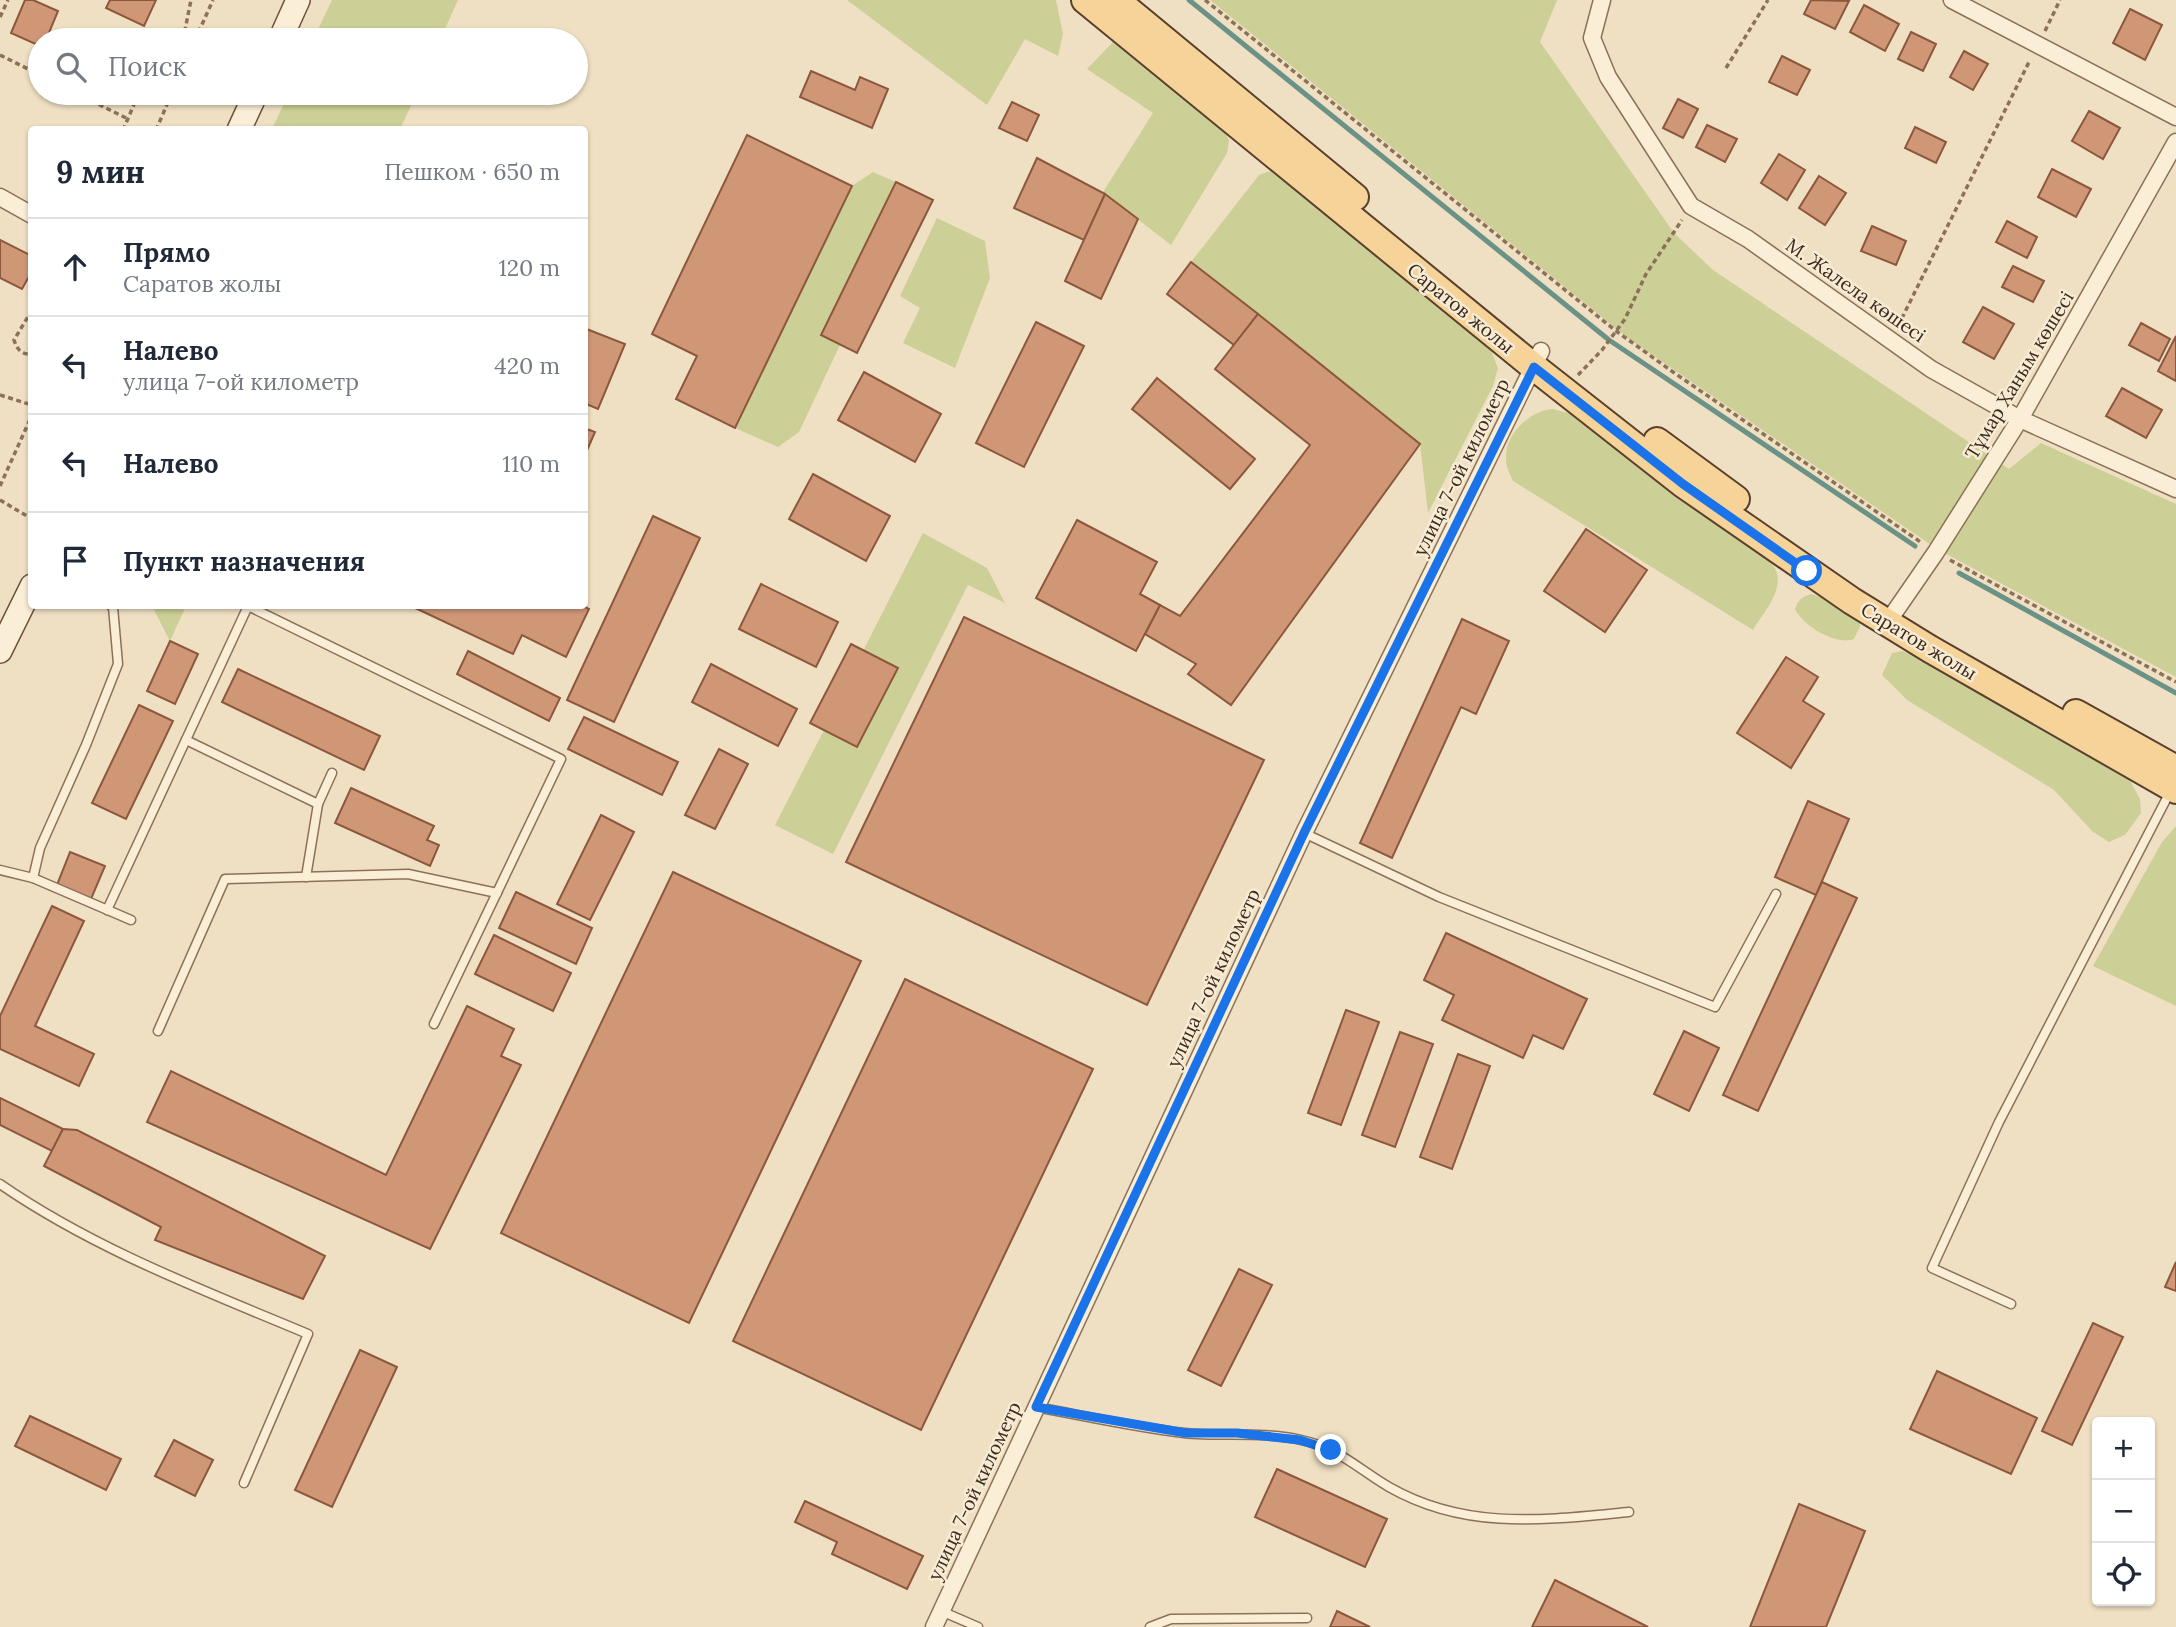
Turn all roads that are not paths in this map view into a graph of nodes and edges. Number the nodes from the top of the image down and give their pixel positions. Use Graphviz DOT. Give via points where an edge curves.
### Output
graph roads {
  1 [pos="298,0"];
  2 [pos="1085,0"];
  3 [pos="1116,0"];
  4 [pos="1602,0"];
  5 [pos="1952,0"];
  6 [pos="285,28"];
  7 [pos="250,105"];
  8 [pos="2176,117"];
  9 [pos="241,126"];
  10 [pos="1269,137"];
  11 [pos="2176,142"];
  12 [pos="0,197"];
  13 [pos="28,213"];
  14 [pos="1538,359"];
  15 [pos="2020,419"];
  16 [pos="2176,489"];
  17 [pos="28,594"];
  18 [pos="113,609"];
  19 [pos="247,609"];
  20 [pos="254,609"];
  21 [pos="1892,616"];
  22 [pos="0,651"];
  23 [pos="186,740"];
  24 [pos="332,774"];
  25 [pos="2175,782"];
  26 [pos="318,804"];
  27 [pos="1304,833"];
  28 [pos="0,870"];
  29 [pos="306,877"];
  30 [pos="33,878"];
  31 [pos="497,893"];
  32 [pos="1776,894"];
  33 [pos="107,910"];
  34 [pos="131,920"];
  35 [pos="434,1024"];
  36 [pos="158,1031"];
  37 [pos="0,1184"];
  38 [pos="2011,1304"];
  39 [pos="1036,1407"];
  40 [pos="244,1483"];
  41 [pos="1629,1512"];
  42 [pos="941,1611"];
  43 [pos="1307,1618"];
  44 [pos="933,1627"];
  45 [pos="978,1627"];
  46 [pos="1150,1627"];
  1 -- 6 [label="main road"];
  2 -- 10 [label="main road, Саратов жолы"];
  3 -- 10 [label="main road, Саратов жолы"];
  4 -- 15 [label="street, М. Жалела көшесі" via="1592,38 1608,77 1691,206 1748,239 1931,369"];
  5 -- 8 [label="street"];
  7 -- 9 [label="main road"];
  10 -- 14 [label="main road, Саратов жолы"];
  11 -- 15 [label="street, Тұмар Ханым көшесі"];
  12 -- 13 [label="street"];
  14 -- 21 [label="main road, Саратов жолы" via="1575,377"];
  14 -- 21 [label="main road, Саратов жолы" via="1683,484 1787,557"];
  14 -- 27 [label="street, улица 7-ой километр"];
  15 -- 16 [label="street, М. Жалела көшесі"];
  15 -- 21 [label="street, Тұмар Ханым көшесі"];
  17 -- 22 [label="main road"];
  18 -- 30 [label="lane" via="118,664 40,849"];
  19 -- 23 [label="lane"];
  20 -- 31 [label="lane" via="561,759"];
  21 -- 25 [label="main road, Саратов жолы"];
  23 -- 26 [label="lane"];
  23 -- 33 [label="lane"];
  24 -- 26 [label="lane"];
  25 -- 38 [label="lane" via="1999,1122 1932,1268"];
  26 -- 29 [label="lane"];
  27 -- 32 [label="lane" via="1439,897 1715,1007"];
  27 -- 39 [label="street, улица 7-ой километр"];
  28 -- 30 [label="lane"];
  29 -- 31 [label="lane" via="408,874"];
  29 -- 36 [label="lane" via="225,879"];
  30 -- 33 [label="lane"];
  31 -- 35 [label="lane"];
  33 -- 34 [label="lane"];
  37 -- 40 [label="lane" via="107,1246 308,1334"];
  39 -- 41 [label="lane" via="1186,1433 1300,1440 1331,1450 1389,1487 1451,1513 1547,1520"];
  39 -- 42 [label="street, улица 7-ой километр"];
  42 -- 44 [label="street, улица 7-ой километр"];
  42 -- 45 [label="lane"];
  43 -- 46 [label="lane" via="1171,1619"];
}
